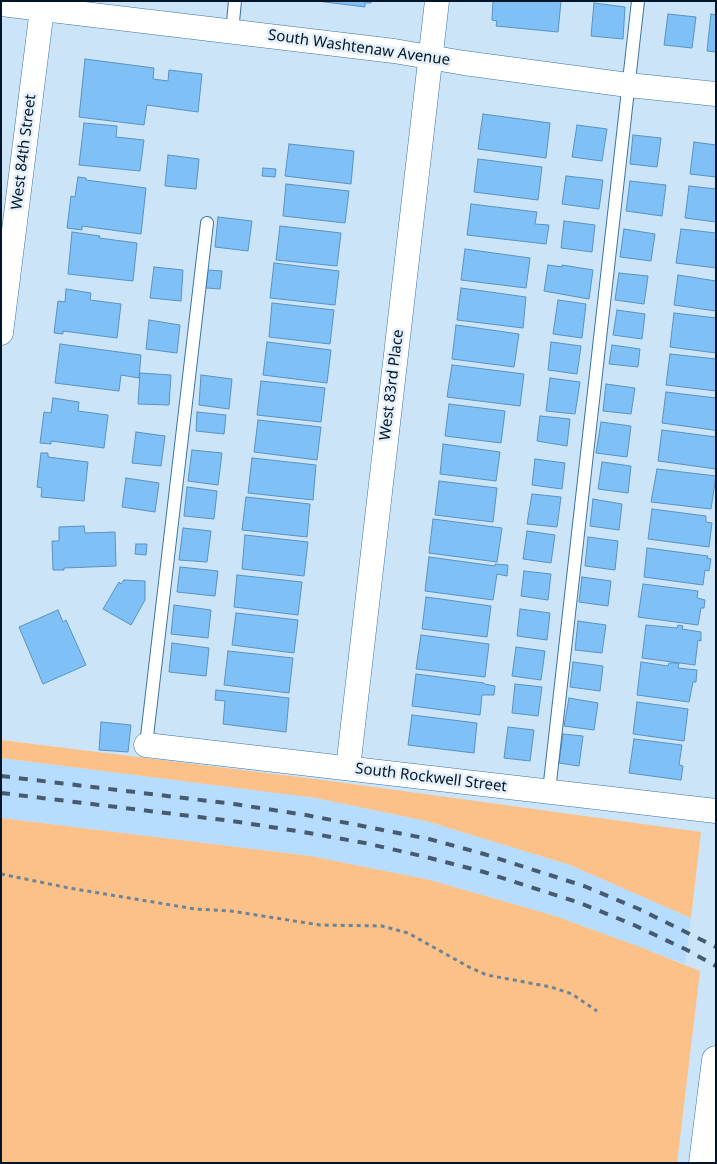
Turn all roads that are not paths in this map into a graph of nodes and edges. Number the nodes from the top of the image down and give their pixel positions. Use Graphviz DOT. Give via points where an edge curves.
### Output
graph roads {
  1 [pos="235,1"];
  2 [pos="437,1"];
  3 [pos="638,1"];
  4 [pos="1,4"];
  5 [pos="43,5"];
  6 [pos="232,32"];
  7 [pos="430,57"];
  8 [pos="628,86"];
  9 [pos="716,94"];
  10 [pos="207,223"];
  11 [pos="1,333"];
  12 [pos="146,745"];
  13 [pos="348,768"];
  14 [pos="549,791"];
  15 [pos="716,811"];
  16 [pos="716,1060"];
  17 [pos="703,1163"];
  1 -- 6 [label="lane"];
  2 -- 7 [label="street, West 83rd Place"];
  3 -- 8 [label="lane"];
  4 -- 5 [label="street, South Washtenaw Avenue"];
  5 -- 6 [label="street, South Washtenaw Avenue"];
  5 -- 11 [label="street, West 84th Street"];
  6 -- 7 [label="street, South Washtenaw Avenue"];
  7 -- 8 [label="street, South Washtenaw Avenue"];
  7 -- 13 [label="street, West 83rd Place"];
  8 -- 9 [label="street, South Washtenaw Avenue"];
  8 -- 14 [label="lane"];
  10 -- 12 [label="lane"];
  12 -- 13 [label="street, South Rockwell Street"];
  13 -- 14 [label="street, South Rockwell Street"];
  14 -- 15 [label="street, South Rockwell Street"];
  16 -- 17 [label="street"];
}
